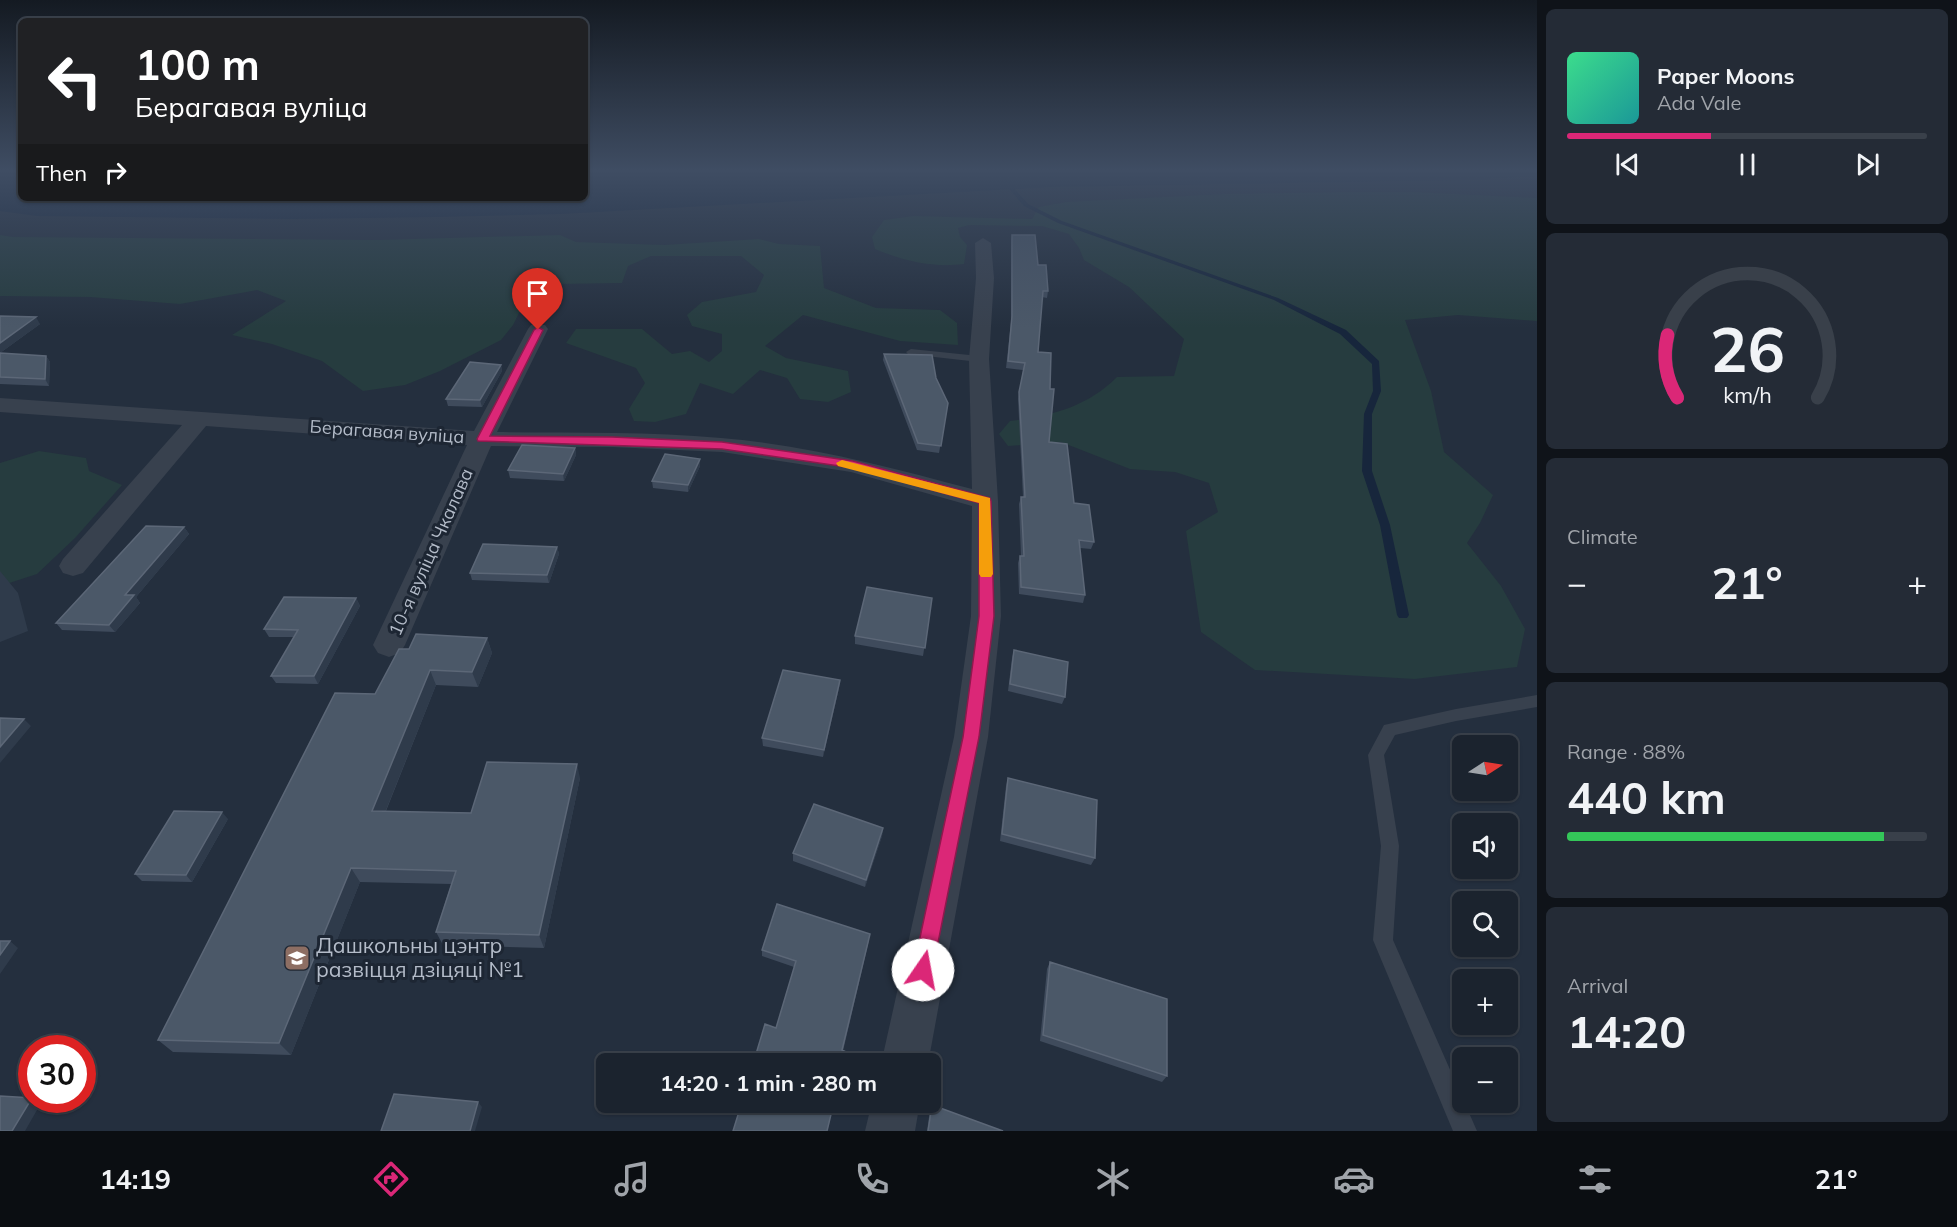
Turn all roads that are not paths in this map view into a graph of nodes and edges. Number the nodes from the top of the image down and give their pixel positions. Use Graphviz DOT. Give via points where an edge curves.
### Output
graph roads {
  1 [pos="983,243"];
  2 [pos="538,330"];
  3 [pos="911,352"];
  4 [pos="979,359"];
  5 [pos="0,405"];
  6 [pos="201,418"];
  7 [pos="482,439"];
  8 [pos="985,501"];
  9 [pos="73,566"];
  10 [pos="388,645"];
  11 [pos="1537,701"];
  12 [pos="906,1053"];
  13 [pos="894,1113"];
  14 [pos="890,1131"];
  15 [pos="1465,1131"];
  1 -- 4 [label="street" via="985,278"];
  2 -- 7 [label="street, 10-я вуліца Чкалава"];
  3 -- 4 [label="lane"];
  4 -- 8 [label="street"];
  5 -- 6 [label="street, Берагавая вуліца"];
  6 -- 7 [label="street, Берагавая вуліца"];
  6 -- 9 [label="street"];
  7 -- 8 [label="street, Берагавая вуліца" via="722,445 853,465"];
  7 -- 10 [label="street, 10-я вуліца Чкалава"];
  8 -- 12 [label="street" via="986,616 971,737"];
  11 -- 15 [label="lane" via="1390,730 1376,755 1390,846 1383,940"];
  13 -- 14 [label="street"];
}
